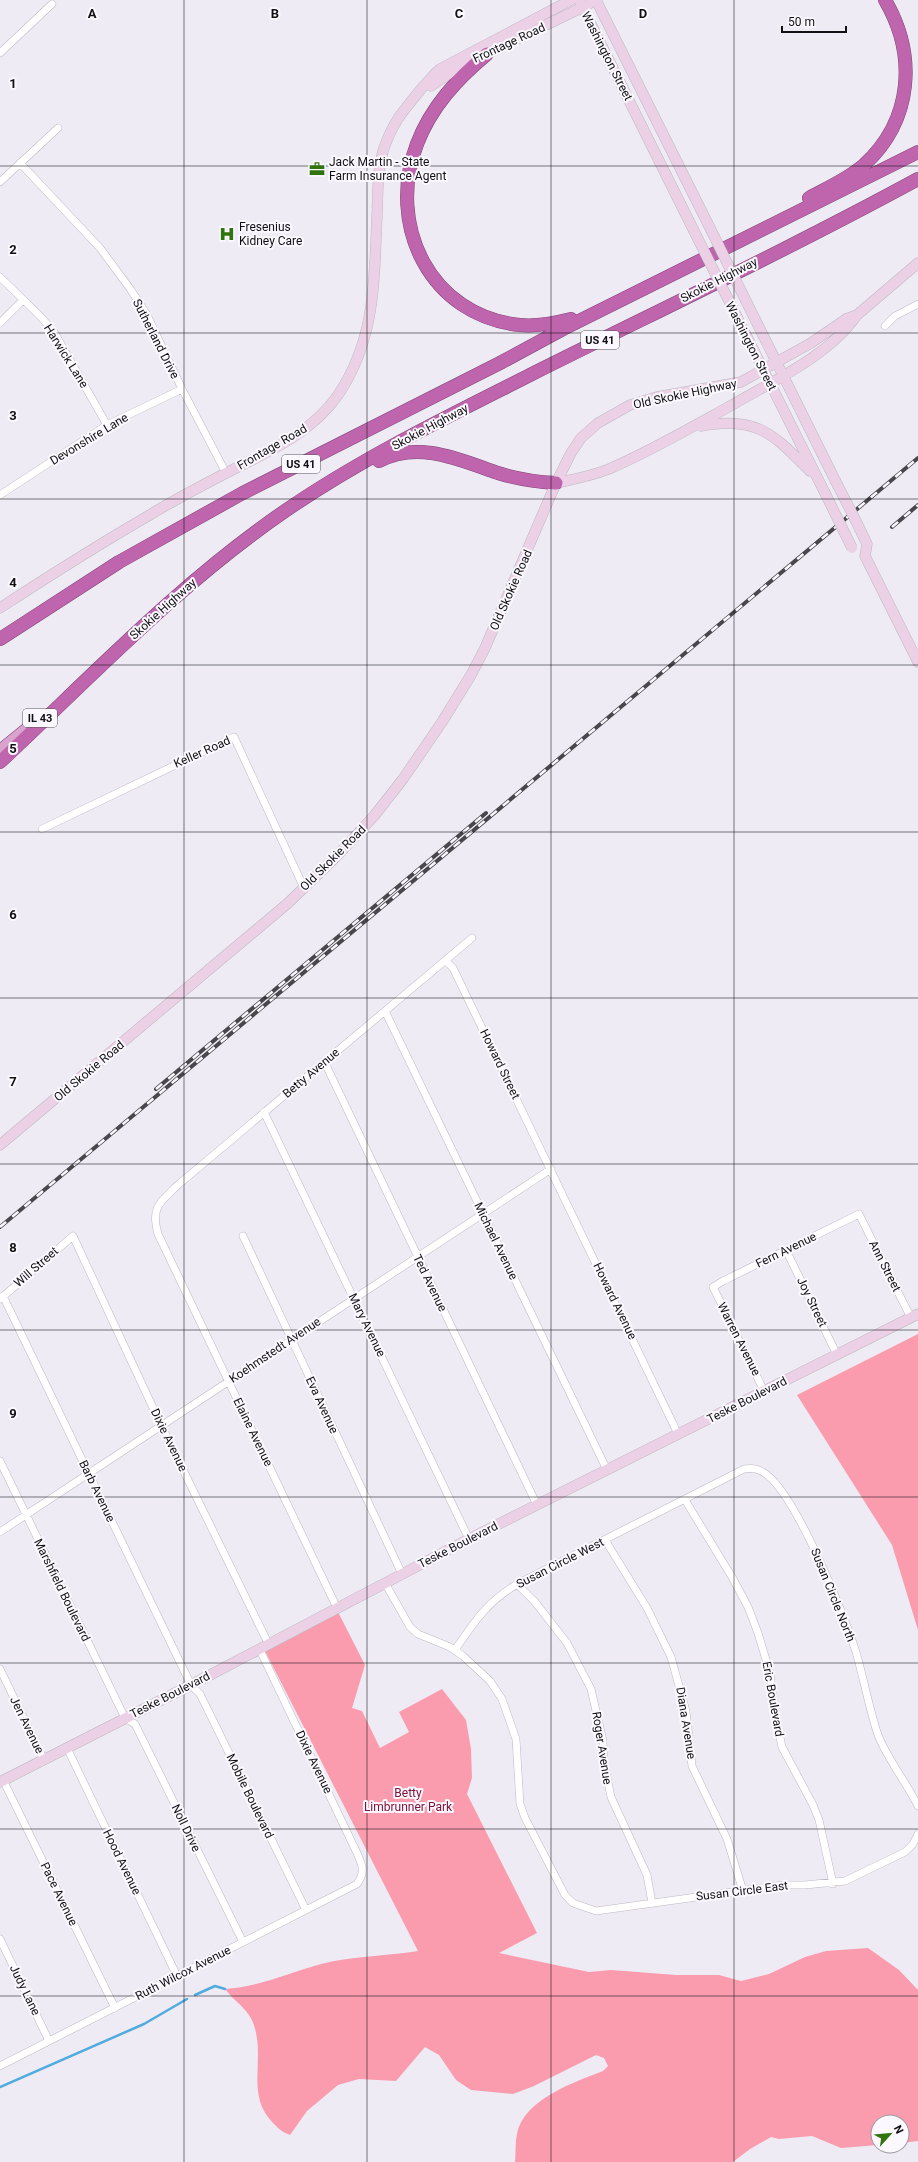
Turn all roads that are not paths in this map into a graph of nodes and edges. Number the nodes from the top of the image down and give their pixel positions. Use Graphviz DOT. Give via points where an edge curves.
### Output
graph roads {
  1 [pos="571,0"];
  2 [pos="596,0"];
  3 [pos="885,0"];
  4 [pos="52,4"];
  5 [pos="581,4"];
  6 [pos="0,53"];
  7 [pos="487,54"];
  8 [pos="424,87"];
  9 [pos="58,128"];
  10 [pos="918,152"];
  11 [pos="20,163"];
  12 [pos="918,178"];
  13 [pos="0,182"];
  14 [pos="728,246"];
  15 [pos="918,263"];
  16 [pos="0,277"];
  17 [pos="23,300"];
  18 [pos="918,304"];
  19 [pos="611,305"];
  20 [pos="857,315"];
  21 [pos="0,323"];
  22 [pos="885,326"];
  23 [pos="777,362"];
  24 [pos="763,370"];
  25 [pos="784,376"];
  26 [pos="770,383"];
  27 [pos="182,389"];
  28 [pos="107,425"];
  29 [pos="691,428"];
  30 [pos="226,473"];
  31 [pos="817,477"];
  32 [pos="556,483"];
  33 [pos="0,495"];
  34 [pos="286,510"];
  35 [pos="865,556"];
  36 [pos="0,608"];
  37 [pos="0,639"];
  38 [pos="918,662"];
  39 [pos="80,686"];
  40 [pos="0,750"];
  41 [pos="0,762"];
  42 [pos="42,829"];
  43 [pos="304,888"];
  44 [pos="472,938"];
  45 [pos="446,961"];
  46 [pos="385,1011"];
  47 [pos="324,1061"];
  48 [pos="264,1112"];
  49 [pos="0,1145"];
  50 [pos="551,1169"];
  51 [pos="156,1212"];
  52 [pos="483,1213"];
  53 [pos="859,1214"];
  54 [pos="73,1236"];
  55 [pos="243,1236"];
  56 [pos="786,1250"];
  57 [pos="418,1256"];
  58 [pos="713,1287"];
  59 [pos="2,1298"];
  60 [pos="354,1298"];
  61 [pos="915,1316"];
  62 [pos="291,1340"];
  63 [pos="837,1355"];
  64 [pos="228,1381"];
  65 [pos="764,1391"];
  66 [pos="161,1426"];
  67 [pos="678,1434"];
  68 [pos="0,1461"];
  69 [pos="607,1470"];
  70 [pos="89,1473"];
  71 [pos="685,1500"];
  72 [pos="536,1505"];
  73 [pos="26,1515"];
  74 [pos="0,1532"];
  75 [pos="469,1539"];
  76 [pos="605,1540"];
  77 [pos="402,1574"];
  78 [pos="385,1583"];
  79 [pos="517,1584"];
  80 [pos="337,1608"];
  81 [pos="264,1645"];
  82 [pos="455,1650"];
  83 [pos="0,1669"];
  84 [pos="191,1685"];
  85 [pos="125,1718"];
  86 [pos="67,1748"];
  87 [pos="44,1760"];
  88 [pos="2,1781"];
  89 [pos="918,1806"];
  90 [pos="918,1834"];
  91 [pos="362,1877"];
  92 [pos="833,1884"];
  93 [pos="742,1891"];
  94 [pos="652,1904"];
  95 [pos="306,1910"];
  96 [pos="0,1939"];
  97 [pos="243,1942"];
  98 [pos="178,1976"];
  99 [pos="115,2008"];
  100 [pos="49,2041"];
  101 [pos="0,2066"];
  1 -- 8 [label="street, Frontage Road" via="440,69 428,79"];
  2 -- 5 [label="street, Frontage Road"];
  2 -- 23 [label="street, Washington Street, bridge"];
  3 -- 14 [label="highway" via="901,35 906,62 905,86 900,108 885,140 863,166 852,174"];
  4 -- 6 [label="street"];
  5 -- 7 [label="street, Frontage Road"];
  5 -- 24 [label="street, Washington Street, bridge"];
  7 -- 8 [label="street, Frontage Road" via="456,69 430,87"];
  7 -- 19 [label="highway" via="445,95 426,124 417,145 407,193 408,218 418,253 434,279 452,298 479,314 500,322 522,326 550,324"];
  8 -- 30 [label="street, Frontage Road" via="404,108 394,124 384,150 379,173 371,316 360,352 345,384 330,406 300,433"];
  9 -- 11 [label="street"];
  10 -- 14 [label="highway, Skokie Highway / US 41"];
  11 -- 13 [label="street"];
  11 -- 27 [label="street, Sutherland Drive" via="100,248 119,272 146,315"];
  12 -- 34 [label="highway, Skokie Highway / US 41" via="449,416 356,466"];
  14 -- 19 [label="highway, Skokie Highway / US 41"];
  15 -- 20 [label="street"];
  16 -- 17 [label="street, Harwick Lane"];
  17 -- 21 [label="street"];
  17 -- 28 [label="street, Harwick Lane" via="54,332"];
  18 -- 22 [label="street" via="895,316"];
  19 -- 37 [label="highway, Skokie Highway / US 41" via="187,524 68,594"];
  20 -- 23 [label="street, Old Skokie Highway" via="846,318"];
  20 -- 25 [label="street" via="849,326 817,354"];
  23 -- 24 [label="street, Old Skokie Highway"];
  23 -- 25 [label="street, Washington Street"];
  24 -- 26 [label="street, Washington Street"];
  24 -- 32 [label="street, Old Skokie Highway" via="741,382 643,401 613,413 582,438 571,453"];
  25 -- 26 [label="street"];
  25 -- 35 [label="street, Washington Street, bridge" via="864,537 867,544"];
  26 -- 29 [label="street"];
  26 -- 31 [label="street, Washington Street"];
  27 -- 28 [label="street, Devonshire Lane"];
  27 -- 30 [label="street, Sutherland Drive"];
  28 -- 33 [label="street, Devonshire Lane"];
  29 -- 31 [label="street" via="728,422 760,428 784,443"];
  29 -- 32 [label="street" via="609,469"];
  30 -- 36 [label="street, Frontage Road" via="148,516"];
  31 -- 35 [label="street, Washington Street, bridge" via="855,553"];
  32 -- 34 [label="highway" via="538,482 499,473 450,455 415,452 385,458 353,474 309,502"];
  32 -- 43 [label="street, Old Skokie Road" via="485,648 455,702 403,779 374,816"];
  34 -- 39 [label="highway, Skokie Highway / US 41" via="192,583"];
  35 -- 38 [label="street, Washington Street"];
  39 -- 40 [label="main road, IL 43"];
  39 -- 41 [label="highway, Skokie Highway / US 41"];
  42 -- 43 [label="street, Keller Road" via="234,737"];
  43 -- 49 [label="street, Old Skokie Road"];
  44 -- 45 [label="street, Betty Avenue"];
  45 -- 46 [label="street, Betty Avenue"];
  45 -- 50 [label="street, Howard Street" via="453,968"];
  46 -- 47 [label="street, Betty Avenue"];
  46 -- 52 [label="street, Michael Avenue"];
  47 -- 48 [label="street, Betty Avenue"];
  47 -- 57 [label="street, Ted Avenue"];
  48 -- 51 [label="street, Betty Avenue" via="179,1184 164,1198"];
  48 -- 60 [label="street, Mary Avenue"];
  50 -- 52 [label="street, Koehmstedt Avenue"];
  50 -- 67 [label="street, Howard Avenue"];
  51 -- 64 [label="street, Elaine Avenue" via="154,1220 158,1234"];
  52 -- 57 [label="street, Koehmstedt Avenue"];
  52 -- 69 [label="street, Michael Avenue"];
  53 -- 56 [label="street, Fern Avenue"];
  53 -- 61 [label="street, Ann Street"];
  54 -- 59 [label="street, Will Street"];
  54 -- 66 [label="street, Dixie Avenue"];
  55 -- 62 [label="street, Eva Avenue"];
  56 -- 58 [label="street, Fern Avenue"];
  56 -- 63 [label="street, Joy Street"];
  57 -- 60 [label="street, Koehmstedt Avenue"];
  57 -- 72 [label="street, Ted Avenue"];
  58 -- 65 [label="street, Warren Avenue"];
  59 -- 70 [label="street, Barb Avenue"];
  60 -- 62 [label="street, Koehmstedt Avenue"];
  60 -- 75 [label="street, Mary Avenue"];
  61 -- 63 [label="street, Teske Boulevard"];
  62 -- 64 [label="street, Koehmstedt Avenue"];
  62 -- 77 [label="street, Eva Avenue"];
  63 -- 65 [label="street, Teske Boulevard"];
  64 -- 66 [label="street, Koehmstedt Avenue"];
  64 -- 80 [label="street, Elaine Avenue"];
  65 -- 67 [label="street, Teske Boulevard"];
  66 -- 70 [label="street, Koehmstedt Avenue"];
  66 -- 81 [label="street, Dixie Avenue"];
  67 -- 69 [label="street, Teske Boulevard"];
  68 -- 73 [label="street, Marshfield Boulevard"];
  69 -- 72 [label="street, Teske Boulevard"];
  70 -- 73 [label="street, Koehmstedt Avenue"];
  70 -- 84 [label="street, Barb Avenue"];
  71 -- 76 [label="street, Susan Circle West"];
  71 -- 89 [label="street, Susan Circle North" via="744,1469 751,1468 769,1476 782,1493 824,1568 856,1653 879,1735 887,1754"];
  71 -- 92 [label="street, Eric Boulevard" via="748,1606 770,1673 782,1748 819,1820"];
  72 -- 75 [label="street, Teske Boulevard"];
  73 -- 74 [label="street, Koehmstedt Avenue"];
  73 -- 85 [label="street, Marshfield Boulevard"];
  75 -- 77 [label="street, Teske Boulevard"];
  76 -- 79 [label="street, Susan Circle West"];
  76 -- 93 [label="street, Diana Avenue" via="647,1608 671,1657 686,1711 692,1766 727,1839"];
  77 -- 78 [label="street, Teske Boulevard"];
  78 -- 80 [label="street, Teske Boulevard"];
  78 -- 82 [label="street, Susan Circle East" via="410,1627 418,1634"];
  79 -- 82 [label="street, Susan Circle West" via="483,1610"];
  79 -- 94 [label="street, Roger Avenue" via="535,1602 567,1643 591,1689 603,1741 604,1763 611,1797 644,1869"];
  80 -- 81 [label="street, Teske Boulevard"];
  81 -- 84 [label="street, Teske Boulevard"];
  81 -- 91 [label="street, Dixie Avenue" via="362,1865"];
  82 -- 94 [label="street, Susan Circle East" via="478,1668 502,1699 516,1739 520,1804 565,1895 573,1903 596,1911"];
  83 -- 87 [label="street, Jen Avenue"];
  84 -- 85 [label="street, Teske Boulevard"];
  84 -- 95 [label="street, Mobile Boulevard" via="200,1694"];
  85 -- 86 [label="street, Teske Boulevard"];
  85 -- 97 [label="street, Noll Drive" via="135,1724"];
  86 -- 87 [label="street, Teske Boulevard"];
  86 -- 98 [label="street, Hood Avenue"];
  87 -- 88 [label="street, Teske Boulevard"];
  88 -- 99 [label="street, Pace Avenue"];
  90 -- 92 [label="street" via="905,1852 845,1881"];
  91 -- 95 [label="street, Ruth Wilcox Avenue" via="357,1884"];
  92 -- 93 [label="street, Susan Circle East" via="783,1885"];
  93 -- 94 [label="street, Susan Circle East"];
  95 -- 97 [label="street, Ruth Wilcox Avenue"];
  96 -- 100 [label="street, Judy Lane"];
  97 -- 98 [label="street, Ruth Wilcox Avenue"];
  98 -- 99 [label="street, Ruth Wilcox Avenue"];
  99 -- 100 [label="street, Ruth Wilcox Avenue"];
  100 -- 101 [label="street, Ruth Wilcox Avenue"];
}
